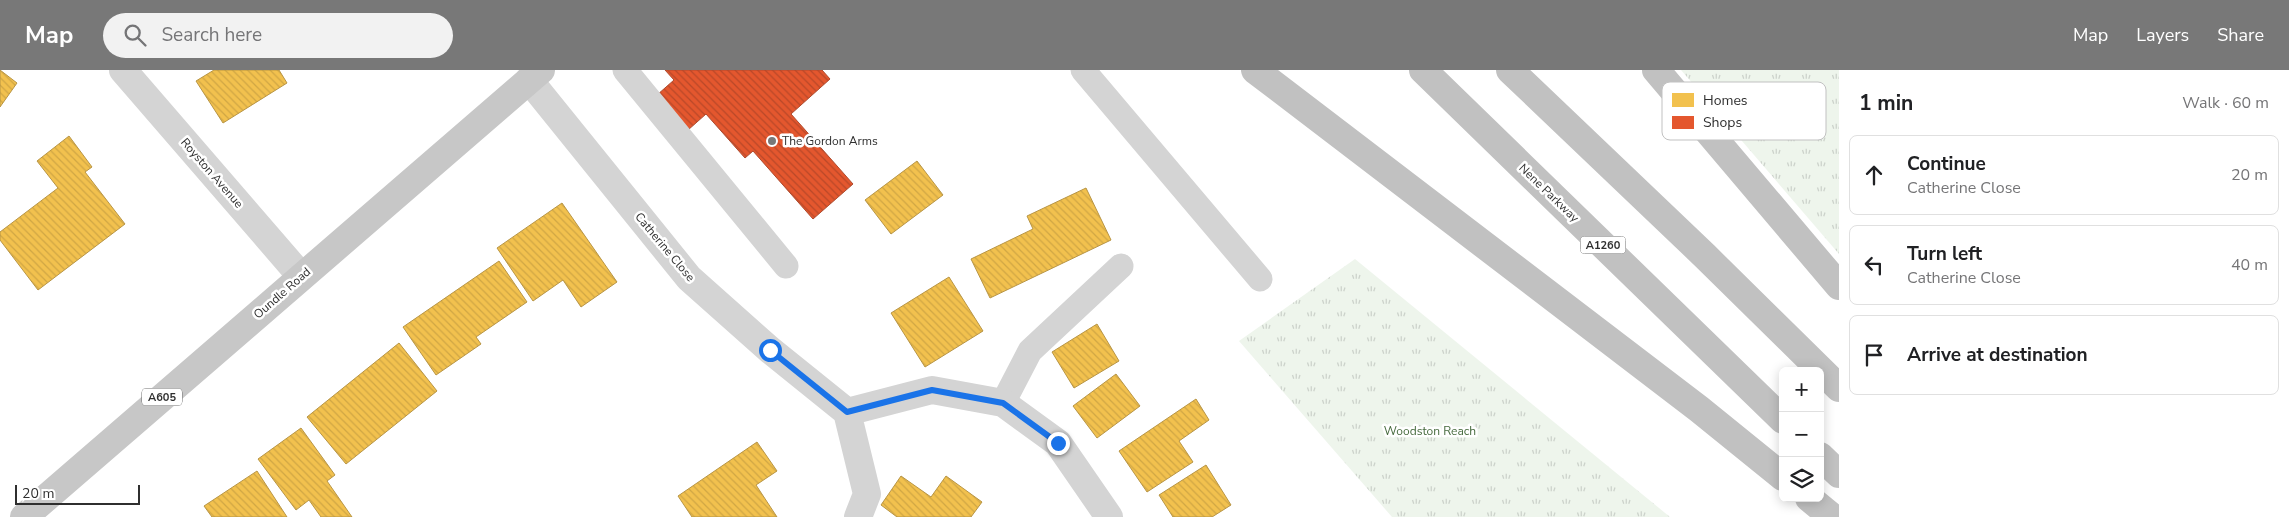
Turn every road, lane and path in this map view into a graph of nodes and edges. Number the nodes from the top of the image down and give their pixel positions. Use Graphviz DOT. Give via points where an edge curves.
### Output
graph roads {
  1 [pos="123,70"];
  2 [pos="625,70"];
  3 [pos="1083,70"];
  4 [pos="1255,70"];
  5 [pos="1423,70"];
  6 [pos="1510,70"];
  7 [pos="1656,70"];
  8 [pos="535,75"];
  9 [pos="1666,82"];
  10 [pos="1715,140"];
  11 [pos="786,266"];
  12 [pos="1121,266"];
  13 [pos="300,276"];
  14 [pos="1260,279"];
  15 [pos="1839,286"];
  16 [pos="1839,388"];
  17 [pos="1003,403"];
  18 [pos="847,412"];
  19 [pos="1779,416"];
  20 [pos="1821,457"];
  21 [pos="1779,474"];
  22 [pos="1839,474"];
  23 [pos="1814,502"];
  24 [pos="24,517"];
  25 [pos="858,517"];
  26 [pos="1109,517"];
  27 [pos="1832,517"];
  1 -- 13 [label="street, Royston Avenue"];
  2 -- 11 [label="lane"];
  3 -- 14 [label="lane"];
  4 -- 21 [label="highway"];
  5 -- 19 [label="highway, Nene Parkway / A1260"];
  6 -- 16 [label="highway"];
  7 -- 9 [label="highway"];
  8 -- 13 [label="main road, Oundle Road / A605"];
  8 -- 18 [label="street, Catherine Close" via="689,278 770,350"];
  10 -- 15 [label="highway"];
  12 -- 17 [label="lane" via="1030,351"];
  13 -- 24 [label="main road, Oundle Road / A605"];
  17 -- 18 [label="street" via="932,390"];
  17 -- 26 [label="street" via="1058,443"];
  18 -- 25 [label="street" via="867,494"];
  20 -- 22 [label="highway"];
  23 -- 27 [label="highway"];
}
